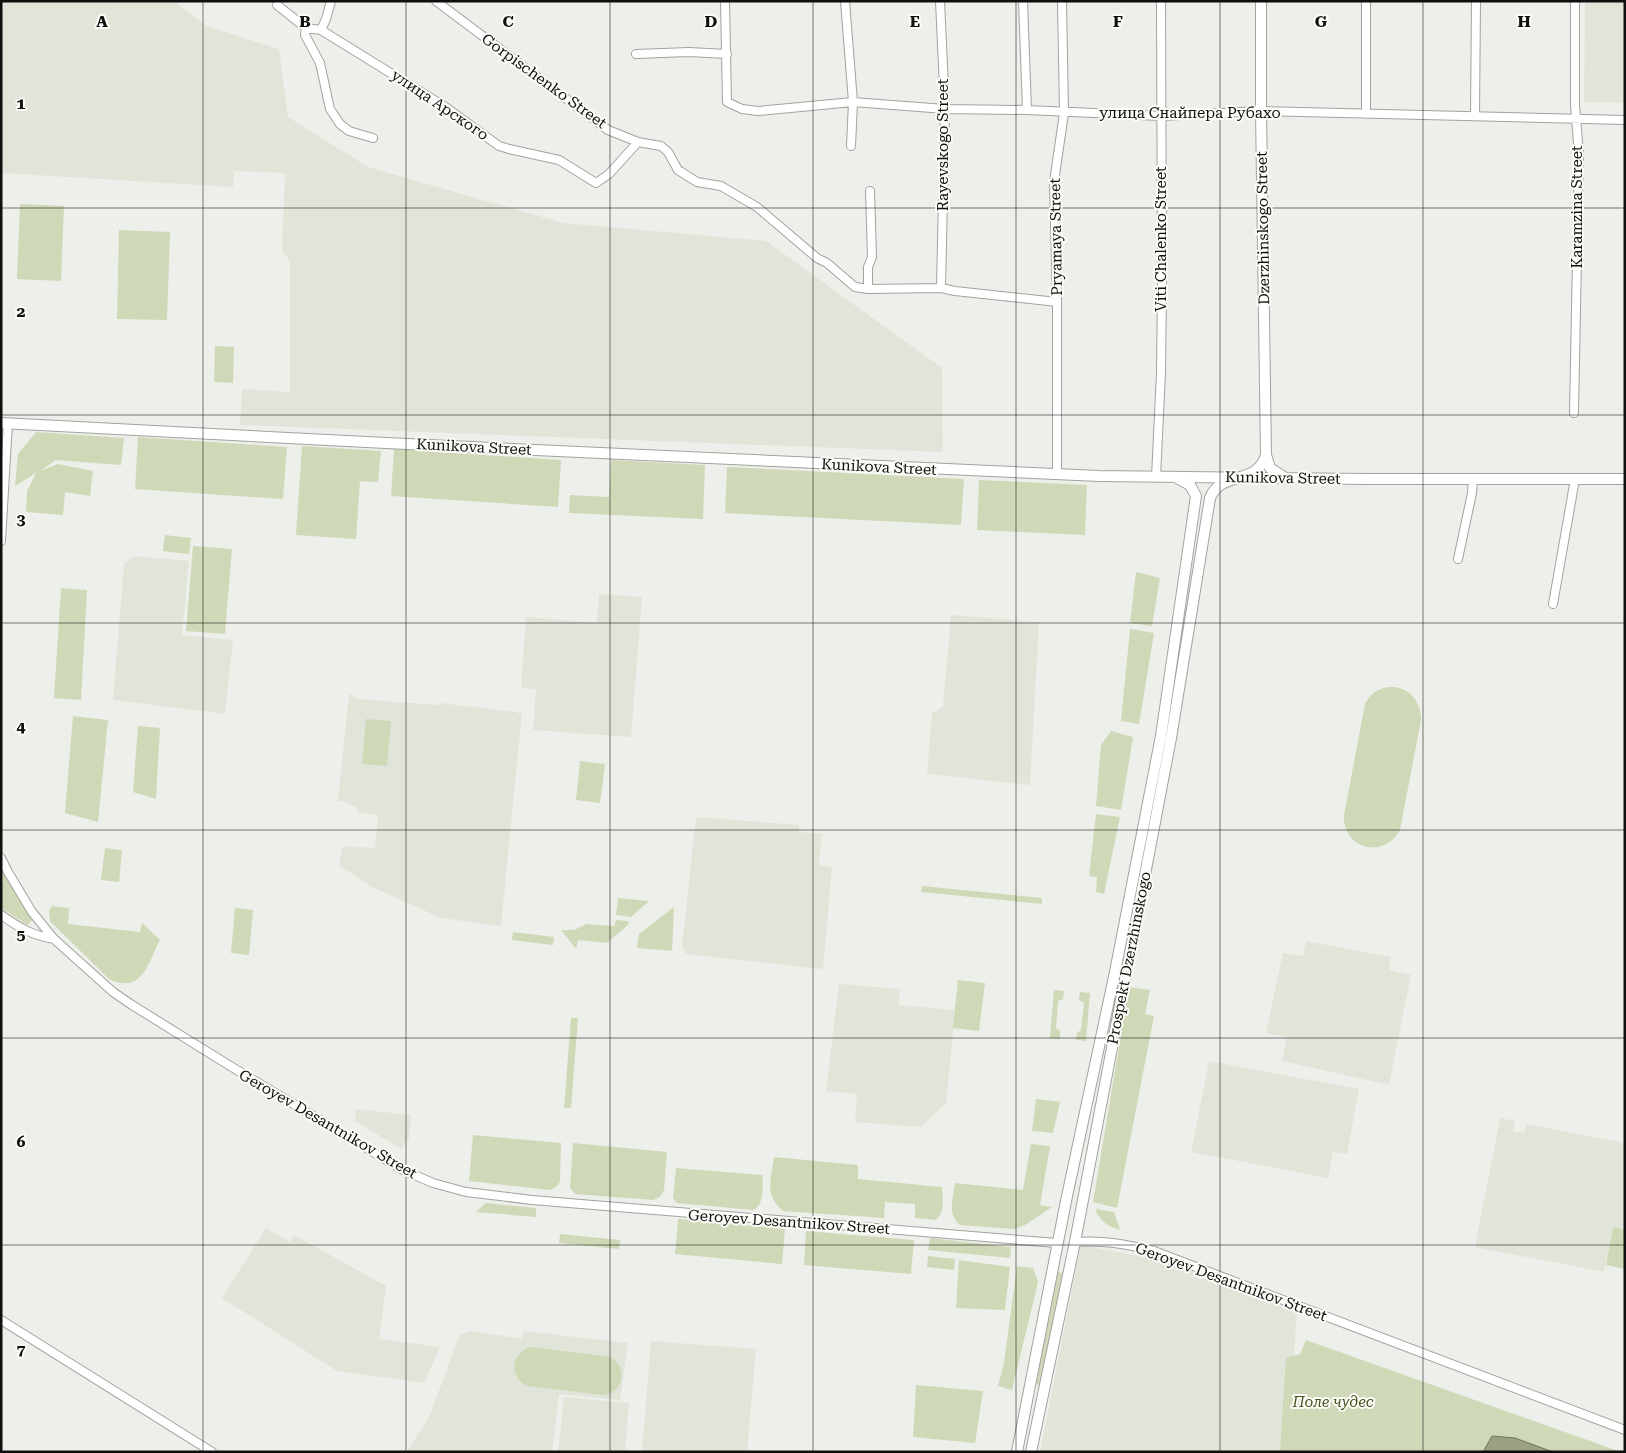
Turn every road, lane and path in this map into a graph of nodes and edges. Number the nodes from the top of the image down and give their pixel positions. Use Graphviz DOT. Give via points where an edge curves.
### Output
graph roads {
  1 [pos="331,1"];
  2 [pos="436,1"];
  3 [pos="725,1"];
  4 [pos="845,1"];
  5 [pos="940,1"];
  6 [pos="1023,1"];
  7 [pos="1062,1"];
  8 [pos="1161,1"];
  9 [pos="1261,1"];
  10 [pos="1366,1"];
  11 [pos="1476,1"];
  12 [pos="1575,1"];
  13 [pos="277,5"];
  14 [pos="306,28"];
  15 [pos="321,30"];
  16 [pos="636,54"];
  17 [pos="727,54"];
  18 [pos="853,102"];
  19 [pos="945,109"];
  20 [pos="1027,110"];
  21 [pos="1261,111"];
  22 [pos="1064,113"];
  23 [pos="1366,114"];
  24 [pos="1161,116"];
  25 [pos="1475,116"];
  26 [pos="1576,119"];
  27 [pos="1625,120"];
  28 [pos="373,138"];
  29 [pos="638,142"];
  30 [pos="851,146"];
  31 [pos="870,191"];
  32 [pos="941,288"];
  33 [pos="868,289"];
  34 [pos="1057,302"];
  35 [pos="1574,413"];
  36 [pos="5,423"];
  37 [pos="1266,455"];
  38 [pos="1058,474"];
  39 [pos="1156,477"];
  40 [pos="1174,477"];
  41 [pos="1238,478"];
  42 [pos="1288,478"];
  43 [pos="1205,479"];
  44 [pos="1473,479"];
  45 [pos="1625,479"];
  46 [pos="1575,480"];
  47 [pos="1196,496"];
  48 [pos="1210,498"];
  49 [pos="1,541"];
  50 [pos="1458,559"];
  51 [pos="1553,604"];
  52 [pos="1161,736"];
  53 [pos="1171,738"];
  54 [pos="1,858"];
  55 [pos="1,915"];
  56 [pos="54,939"];
  57 [pos="1075,1242"];
  58 [pos="1058,1243"];
  59 [pos="1,1320"];
  60 [pos="1625,1430"];
  61 [pos="212,1452"];
  62 [pos="1017,1452"];
  63 [pos="1031,1452"];
  1 -- 15 [label="street"];
  2 -- 29 [label="street, Gorpischenko Street" via="608,130"];
  3 -- 17 [label="street"];
  4 -- 18 [label="street"];
  5 -- 19 [label="street, Rayevskogo Street"];
  6 -- 20 [label="street"];
  7 -- 22 [label="street, Pryamaya Street"];
  8 -- 24 [label="street, Viti Chalenko Street"];
  9 -- 21 [label="street, Dzerzhinskogo Street"];
  10 -- 23 [label="street"];
  11 -- 25 [label="street"];
  12 -- 26 [label="street, Karamzina Street"];
  13 -- 14 [label="street"];
  14 -- 15 [label="street, улица Арского"];
  14 -- 28 [label="street" via="305,35 320,63 330,109 349,131"];
  15 -- 29 [label="street, улица Арского" via="447,108 499,146 559,160 596,183 609,174"];
  16 -- 17 [label="street"];
  17 -- 18 [label="street, улица Снайпера Рубахо" via="727,102 742,109 758,111"];
  18 -- 19 [label="street, улица Снайпера Рубахо"];
  18 -- 30 [label="street"];
  19 -- 20 [label="street, улица Снайпера Рубахо"];
  19 -- 32 [label="street, Rayevskogo Street"];
  20 -- 22 [label="street, улица Снайпера Рубахо"];
  21 -- 23 [label="street, улица Снайпера Рубахо"];
  21 -- 24 [label="street, улица Снайпера Рубахо"];
  21 -- 37 [label="street, Dzerzhinskogo Street"];
  22 -- 24 [label="street, улица Снайпера Рубахо"];
  22 -- 34 [label="street, Pryamaya Street" via="1054,182"];
  23 -- 25 [label="street, улица Снайпера Рубахо"];
  24 -- 39 [label="street, Viti Chalenko Street" via="1161,373"];
  25 -- 26 [label="street, улица Снайпера Рубахо"];
  26 -- 27 [label="street, улица Снайпера Рубахо"];
  26 -- 35 [label="street, Karamzina Street" via="1579,155"];
  29 -- 33 [label="street, Gorpischenko Street" via="661,146 678,170 697,182 720,186 757,207 817,258 827,262 854,288"];
  31 -- 33 [label="street" via="872,257 868,268"];
  32 -- 33 [label="street, Gorpischenko Street"];
  32 -- 34 [label="street, Gorpischenko Street"];
  34 -- 38 [label="street, Pryamaya Street"];
  36 -- 38 [label="street, Kunikova Street"];
  36 -- 49 [label="street"];
  37 -- 41 [label="street" via="1255,472"];
  37 -- 42 [label="street" via="1270,468"];
  38 -- 39 [label="street, Kunikova Street"];
  39 -- 40 [label="street, Kunikova Street"];
  40 -- 43 [label="street, Kunikova Street"];
  40 -- 47 [label="street" via="1190,485"];
  41 -- 42 [label="street, Kunikova Street"];
  41 -- 43 [label="street, Kunikova Street"];
  41 -- 48 [label="street" via="1218,487"];
  42 -- 44 [label="street, Kunikova Street"];
  43 -- 47 [label="street"];
  43 -- 48 [label="street"];
  44 -- 46 [label="street, Kunikova Street"];
  44 -- 50 [label="street"];
  45 -- 46 [label="street, Kunikova Street"];
  46 -- 51 [label="street"];
  47 -- 52 [label="street, Prospekt Dzerzhinskogo"];
  48 -- 53 [label="street, Prospekt Dzerzhinskogo"];
  52 -- 53 [label="street"];
  52 -- 58 [label="street, Prospekt Dzerzhinskogo"];
  53 -- 57 [label="street, Prospekt Dzerzhinskogo"];
  54 -- 56 [label="street" via="28,905"];
  55 -- 56 [label="street, Geroyev Desantnikov Street" via="23,931"];
  56 -- 58 [label="street, Geroyev Desantnikov Street" via="113,992 403,1170 433,1184 466,1192 532,1200"];
  57 -- 58 [label="street, Geroyev Desantnikov Street"];
  57 -- 60 [label="street, Geroyev Desantnikov Street" via="1099,1240 1154,1251"];
  57 -- 63 [label="street, Prospekt Dzerzhinskogo"];
  58 -- 62 [label="street, Prospekt Dzerzhinskogo"];
  59 -- 61 [label="street"];
}
